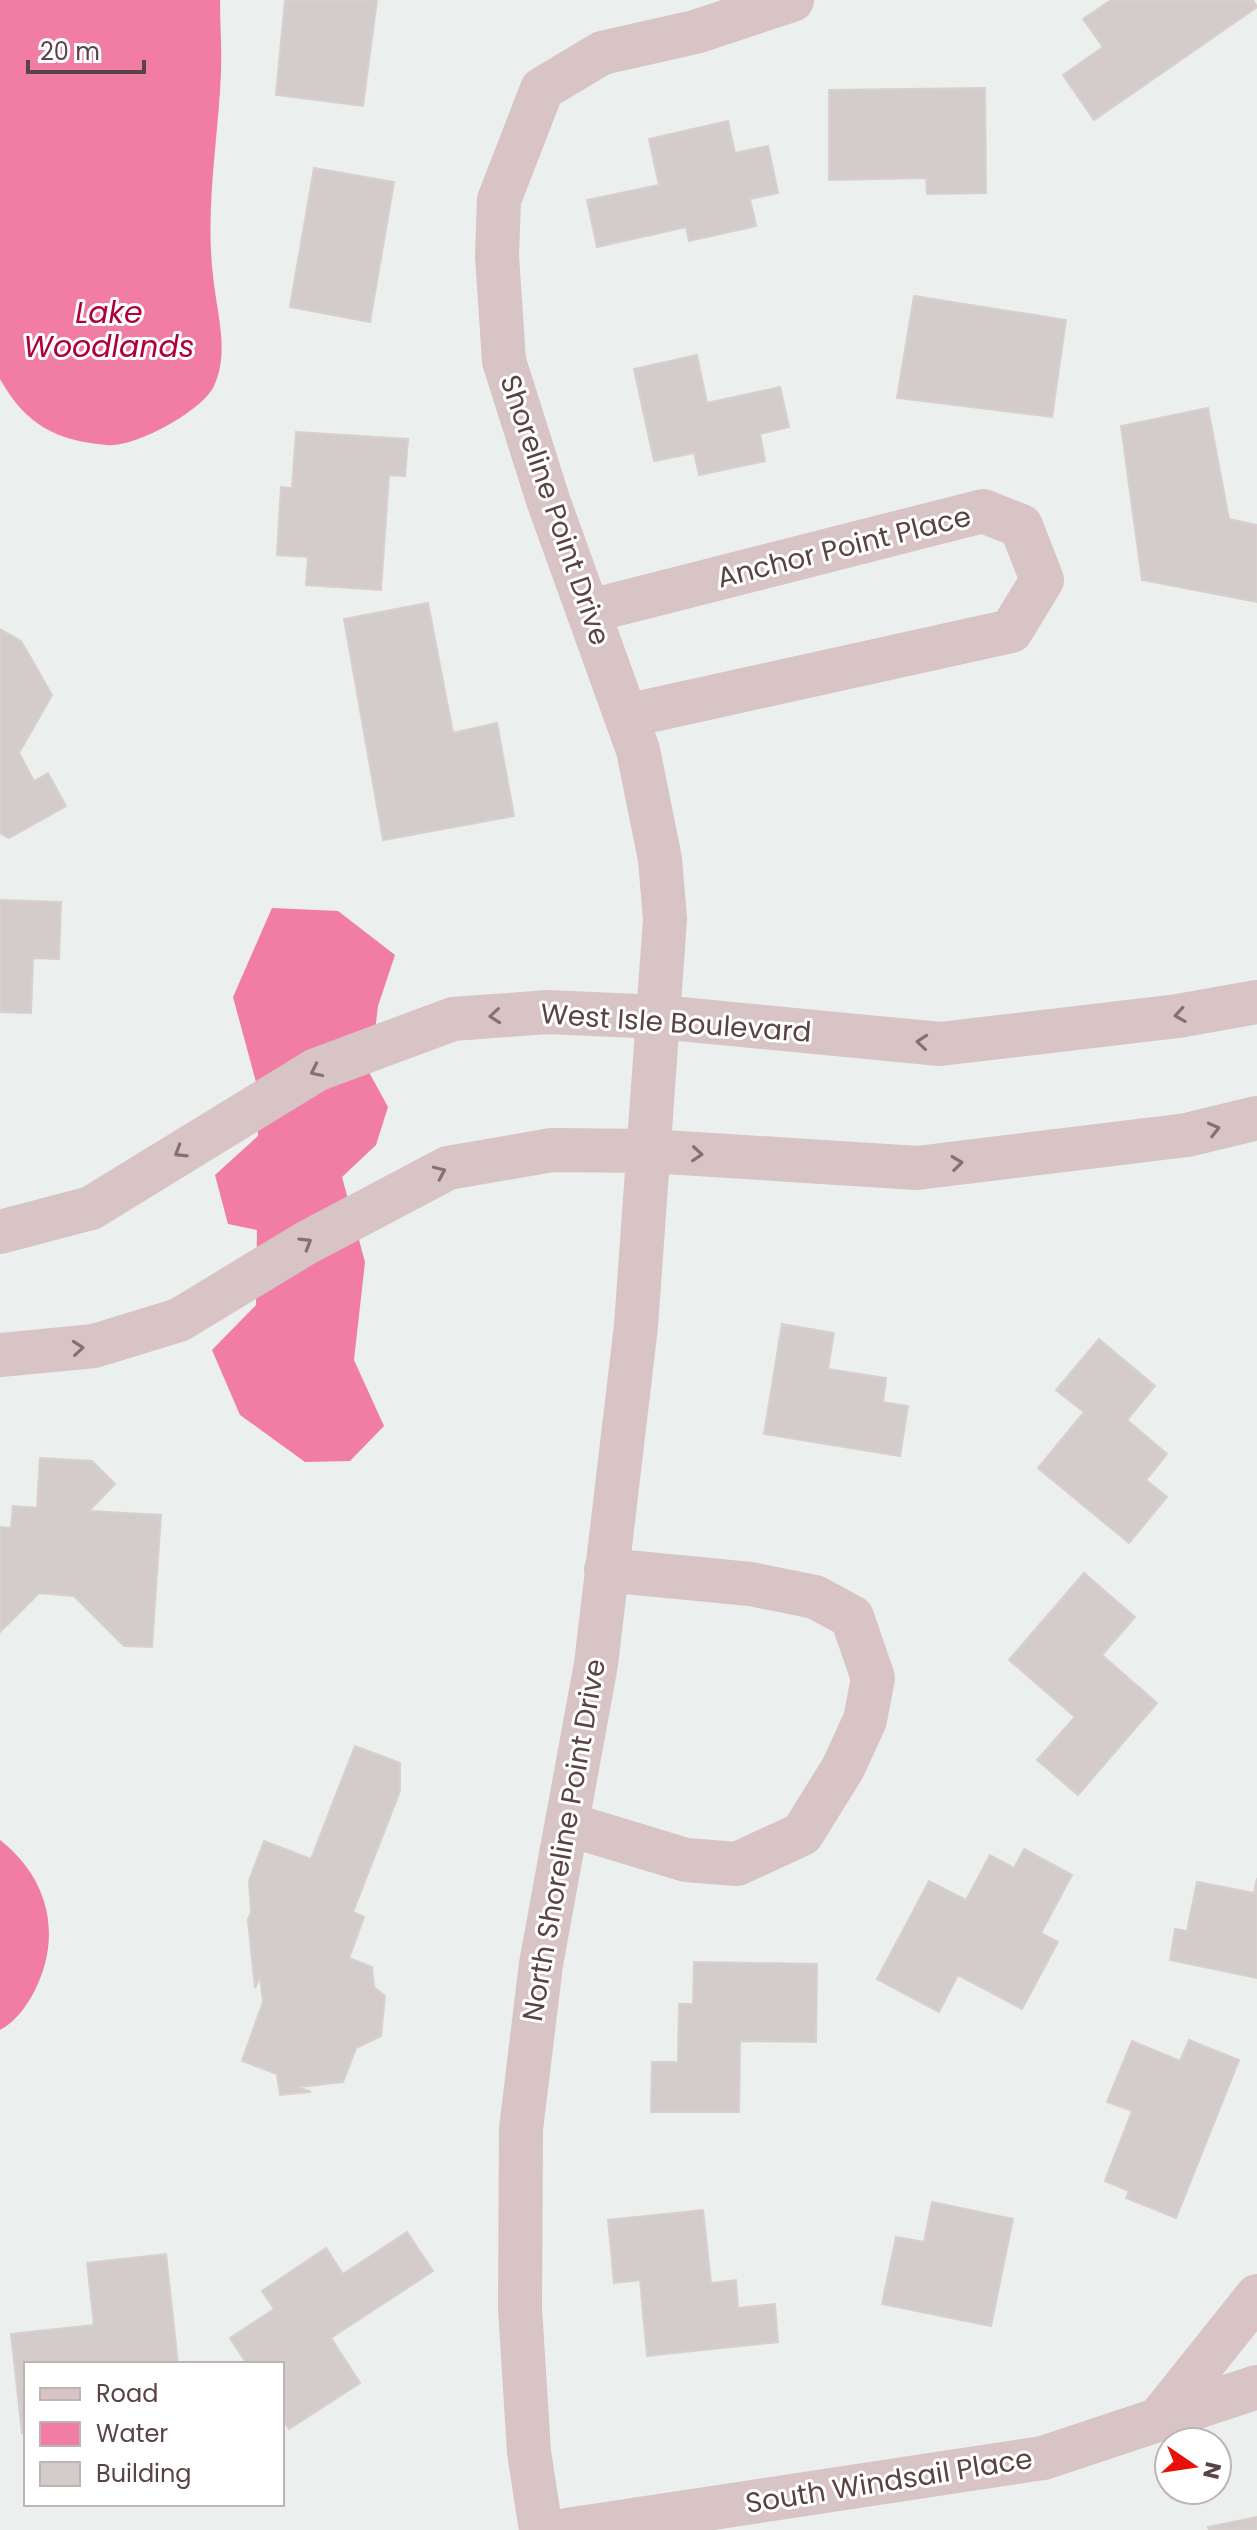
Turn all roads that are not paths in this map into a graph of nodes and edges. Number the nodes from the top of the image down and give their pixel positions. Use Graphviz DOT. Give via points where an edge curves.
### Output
graph roads {
  1 [pos="792,0"];
  2 [pos="590,611"];
  3 [pos="626,716"];
  4 [pos="1257,1002"];
  5 [pos="660,1017"];
  6 [pos="1257,1118"];
  7 [pos="649,1151"];
  8 [pos="0,1232"];
  9 [pos="0,1355"];
  10 [pos="606,1570"];
  11 [pos="567,1824"];
  12 [pos="1257,2296"];
  13 [pos="1257,2387"];
  14 [pos="1158,2420"];
  15 [pos="541,2530"];
  16 [pos="567,2530"];
  1 -- 2 [label="street, Shoreline Point Drive" via="695,32 602,53 542,89 499,200 504,361"];
  2 -- 3 [label="street, Shoreline Point Drive"];
  2 -- 3 [label="street, Anchor Point Place" via="983,511 1021,526 1042,580 1011,631"];
  3 -- 5 [label="street, Shoreline Point Drive" via="660,859 665,919"];
  4 -- 5 [label="street, West Isle Boulevard, one-way" via="940,1044"];
  5 -- 7 [label="street, Shoreline Point Drive"];
  5 -- 8 [label="street, West Isle Boulevard, one-way" via="548,1012 453,1019 316,1070 91,1208"];
  7 -- 6 [label="street, one-way" via="917,1168 1187,1135"];
  9 -- 7 [label="street, one-way" via="94,1346 179,1320 306,1243 448,1168 552,1150"];
  7 -- 10 [label="street, North Shoreline Point Drive" via="636,1326"];
  10 -- 11 [label="street, North Shoreline Point Drive" via="596,1664"];
  10 -- 11 [label="street" via="750,1584 815,1597 852,1617 873,1678 865,1720 802,1834 737,1864 686,1860"];
  11 -- 15 [label="street, North Shoreline Point Drive" via="539,1979 521,2129 520,2308 529,2452"];
  12 -- 14 [label="street"];
  13 -- 14 [label="street, South Windsail Place"];
  14 -- 16 [label="street, South Windsail Place" via="1043,2458"];
}
